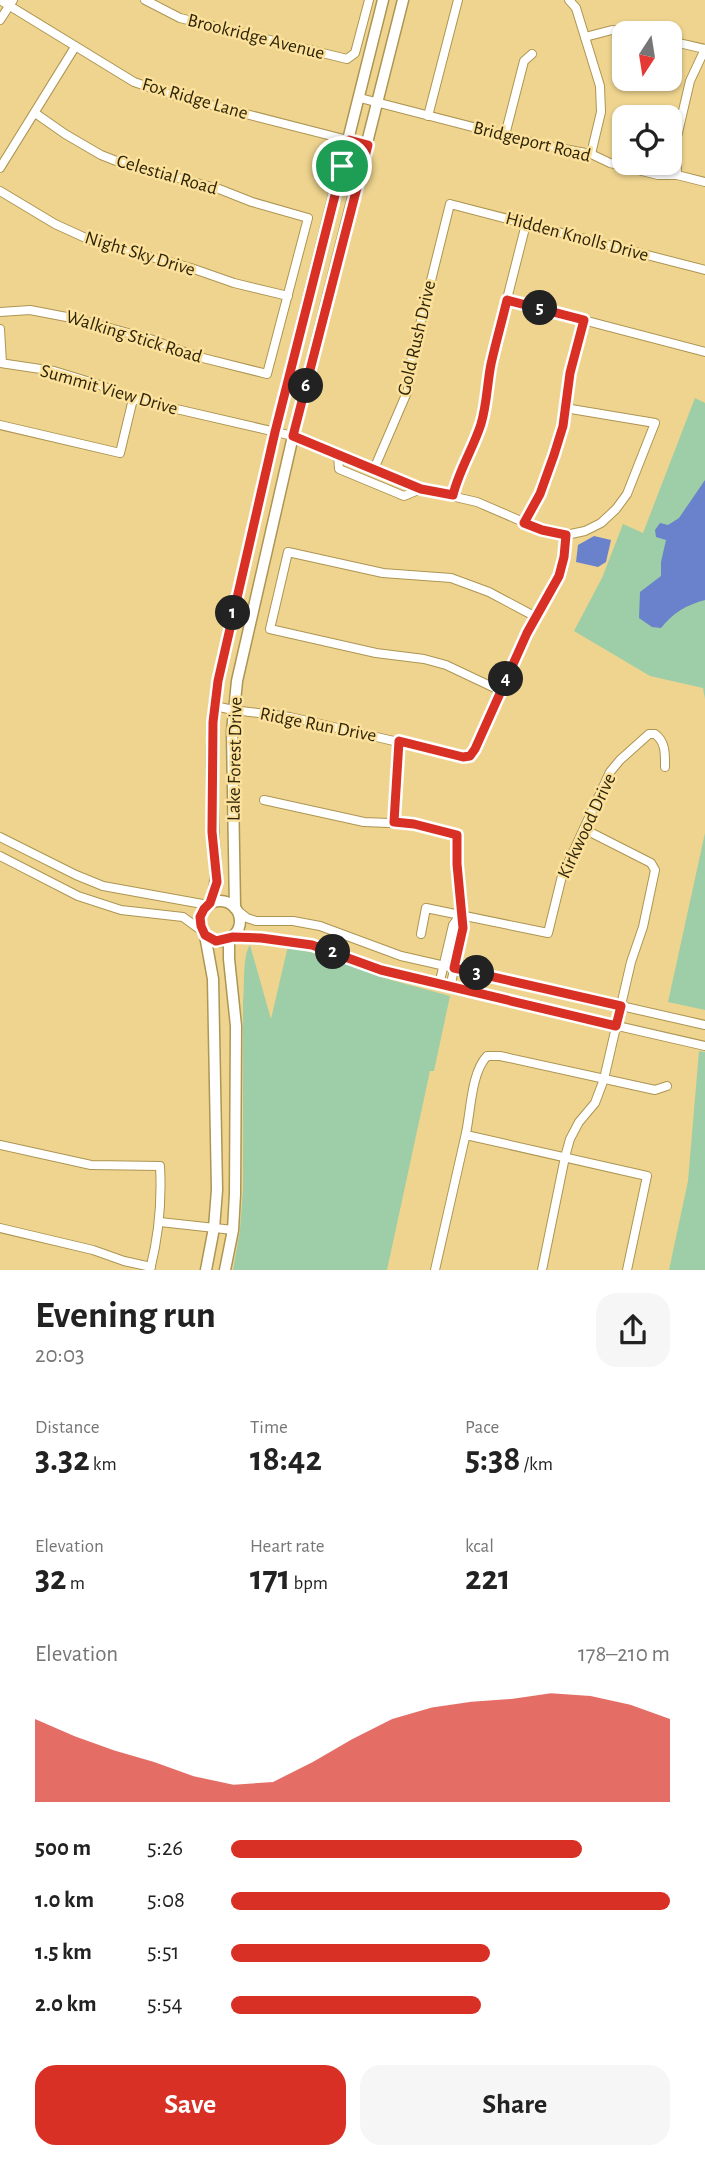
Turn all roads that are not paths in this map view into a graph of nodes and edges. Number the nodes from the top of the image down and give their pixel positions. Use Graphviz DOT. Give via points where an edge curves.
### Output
graph roads {
  1 [pos="0,0"];
  2 [pos="145,0"];
  3 [pos="369,0"];
  4 [pos="383,0"];
  5 [pos="403,0"];
  6 [pos="458,0"];
  7 [pos="569,0"];
  8 [pos="11,3"];
  9 [pos="0,20"];
  10 [pos="612,30"];
  11 [pos="585,37"];
  12 [pos="682,44"];
  13 [pos="75,47"];
  14 [pos="705,49"];
  15 [pos="532,54"];
  16 [pos="359,98"];
  17 [pos="378,103"];
  18 [pos="35,113"];
  19 [pos="682,115"];
  20 [pos="429,116"];
  21 [pos="505,135"];
  22 [pos="349,140"];
  23 [pos="368,145"];
  24 [pos="591,154"];
  25 [pos="612,164"];
  26 [pos="0,168"];
  27 [pos="680,175"];
  28 [pos="705,182"];
  29 [pos="0,191"];
  30 [pos="450,204"];
  31 [pos="526,224"];
  32 [pos="705,260"];
  33 [pos="704,270"];
  34 [pos="288,296"];
  35 [pos="507,300"];
  36 [pos="0,312"];
  37 [pos="584,320"];
  38 [pos="0,329"];
  39 [pos="705,352"];
  40 [pos="1,363"];
  41 [pos="133,399"];
  42 [pos="565,408"];
  43 [pos="0,425"];
  44 [pos="275,432"];
  45 [pos="293,436"];
  46 [pos="338,455"];
  47 [pos="374,469"];
  48 [pos="421,489"];
  49 [pos="453,495"];
  50 [pos="524,523"];
  51 [pos="566,535"];
  52 [pos="536,617"];
  53 [pos="501,691"];
  54 [pos="215,706"];
  55 [pos="233,710"];
  56 [pos="399,741"];
  57 [pos="665,768"];
  58 [pos="264,800"];
  59 [pos="394,822"];
  60 [pos="584,829"];
  61 [pos="0,837"];
  62 [pos="0,856"];
  63 [pos="209,904"];
  64 [pos="236,909"];
  65 [pos="460,915"];
  66 [pos="204,933"];
  67 [pos="421,934"];
  68 [pos="231,938"];
  69 [pos="443,966"];
  70 [pos="454,968"];
  71 [pos="439,985"];
  72 [pos="450,988"];
  73 [pos="621,1006"];
  74 [pos="705,1025"];
  75 [pos="616,1026"];
  76 [pos="705,1046"];
  77 [pos="604,1079"];
  78 [pos="667,1086"];
  79 [pos="466,1135"];
  80 [pos="0,1145"];
  81 [pos="565,1157"];
  82 [pos="160,1222"];
  83 [pos="0,1228"];
  84 [pos="214,1228"];
  85 [pos="233,1230"];
  86 [pos="151,1269"];
  87 [pos="206,1270"];
  88 [pos="225,1270"];
  89 [pos="435,1270"];
  90 [pos="542,1270"];
  91 [pos="627,1270"];
  1 -- 8 [label="street, Fox Ridge Lane"];
  2 -- 3 [label="street, Brookridge Avenue" via="180,18 347,59 355,53"];
  4 -- 16 [label="main road, Lake Forest Drive"];
  5 -- 17 [label="main road, Lake Forest Drive"];
  6 -- 20 [label="street"];
  7 -- 11 [label="street"];
  8 -- 9 [label="street"];
  8 -- 13 [label="street, Fox Ridge Lane"];
  10 -- 11 [label="street"];
  11 -- 24 [label="street" via="600,86 601,112"];
  12 -- 14 [label="street"];
  13 -- 18 [label="street"];
  13 -- 22 [label="street, Fox Ridge Lane" via="134,82 172,95"];
  14 -- 19 [label="street" via="690,81"];
  15 -- 21 [label="street" via="524,61"];
  16 -- 17 [label="street, Bridgeport Road"];
  16 -- 22 [label="main road, Lake Forest Drive"];
  17 -- 20 [label="street, Bridgeport Road"];
  17 -- 23 [label="main road, Lake Forest Drive"];
  18 -- 26 [label="street"];
  18 -- 34 [label="street, Celestial Road" via="110,158 308,218"];
  20 -- 21 [label="street, Bridgeport Road"];
  21 -- 24 [label="street, Bridgeport Road"];
  22 -- 23 [label="street, Fox Ridge Lane"];
  22 -- 44 [label="main road, Lake Forest Drive"];
  23 -- 45 [label="main road, Lake Forest Drive"];
  24 -- 25 [label="street, Bridgeport Road"];
  27 -- 28 [label="street, Bridgeport Road"];
  29 -- 34 [label="street, Night Sky Drive" via="81,236"];
  30 -- 31 [label="street, Hidden Knolls Drive"];
  30 -- 47 [label="street, Gold Rush Drive" via="408,390"];
  31 -- 33 [label="street, Hidden Knolls Drive"];
  31 -- 35 [label="street"];
  32 -- 33 [label="street"];
  34 -- 36 [label="street, Walking Stick Road" via="267,374 76,319 30,310"];
  35 -- 37 [label="street"];
  35 -- 49 [label="street" via="481,424"];
  37 -- 39 [label="street"];
  37 -- 42 [label="street"];
  38 -- 40 [label="street"];
  40 -- 41 [label="street, Summit View Drive" via="54,371"];
  41 -- 43 [label="street" via="120,453"];
  41 -- 44 [label="street, Summit View Drive"];
  42 -- 50 [label="street" via="554,455"];
  42 -- 51 [label="street" via="655,423 627,494 616,509 586,531"];
  44 -- 45 [label="street, Summit View Drive"];
  44 -- 54 [label="main road, Lake Forest Drive" via="219,671"];
  45 -- 46 [label="street, Summit View Drive"];
  45 -- 55 [label="main road, Lake Forest Drive"];
  46 -- 47 [label="street, Summit View Drive"];
  46 -- 48 [label="street, Summit View Drive" via="339,469 404,496"];
  47 -- 48 [label="street, Summit View Drive"];
  48 -- 49 [label="street, Summit View Drive"];
  49 -- 50 [label="street, Summit View Drive"];
  50 -- 51 [label="street, Summit View Drive"];
  51 -- 52 [label="street" via="559,576"];
  52 -- 53 [label="street"];
  52 -- 53 [label="street" via="452,578 383,573 288,552 270,629 424,659"];
  53 -- 56 [label="street, Ridge Run Drive" via="470,756"];
  54 -- 55 [label="street, Ridge Run Drive"];
  54 -- 63 [label="main road, Lake Forest Drive" via="212,832 217,876"];
  55 -- 56 [label="street, Ridge Run Drive" via="290,717"];
  55 -- 64 [label="main road, Lake Forest Drive"];
  56 -- 59 [label="street"];
  57 -- 60 [label="street, Kirkwood Drive" via="662,739 649,734 610,772"];
  58 -- 59 [label="street" via="364,822"];
  59 -- 65 [label="street" via="457,835"];
  60 -- 65 [label="street, Kirkwood Drive" via="562,876 548,933"];
  60 -- 73 [label="street" via="651,863 655,870"];
  61 -- 63 [label="street" via="103,886"];
  62 -- 66 [label="street" via="78,896 121,910 183,918"];
  63 -- 64 [label="main road" via="223,901"];
  63 -- 66 [label="main road" via="200,917"];
  64 -- 68 [label="main road" via="240,924"];
  64 -- 69 [label="street" via="256,920 320,926"];
  65 -- 67 [label="street" via="426,908"];
  65 -- 69 [label="street"];
  65 -- 70 [label="street" via="463,928"];
  66 -- 68 [label="main road" via="216,941"];
  66 -- 84 [label="main road" via="213,979"];
  68 -- 71 [label="street" via="312,945"];
  68 -- 85 [label="main road" via="236,1026"];
  69 -- 70 [label="street"];
  69 -- 71 [label="street"];
  70 -- 72 [label="street"];
  70 -- 73 [label="street"];
  71 -- 72 [label="street"];
  72 -- 75 [label="street"];
  73 -- 74 [label="street"];
  73 -- 75 [label="street"];
  75 -- 76 [label="street"];
  75 -- 77 [label="street"];
  77 -- 78 [label="street" via="655,1090"];
  77 -- 79 [label="street" via="487,1056 477,1076"];
  77 -- 81 [label="street" via="595,1103 570,1139"];
  79 -- 81 [label="street"];
  79 -- 89 [label="street"];
  80 -- 82 [label="street" via="91,1165 160,1166"];
  81 -- 90 [label="street"];
  81 -- 91 [label="street" via="647,1176"];
  82 -- 84 [label="street"];
  82 -- 86 [label="street"];
  83 -- 86 [label="street"];
  84 -- 85 [label="street"];
  84 -- 87 [label="main road"];
  85 -- 88 [label="main road"];
}
